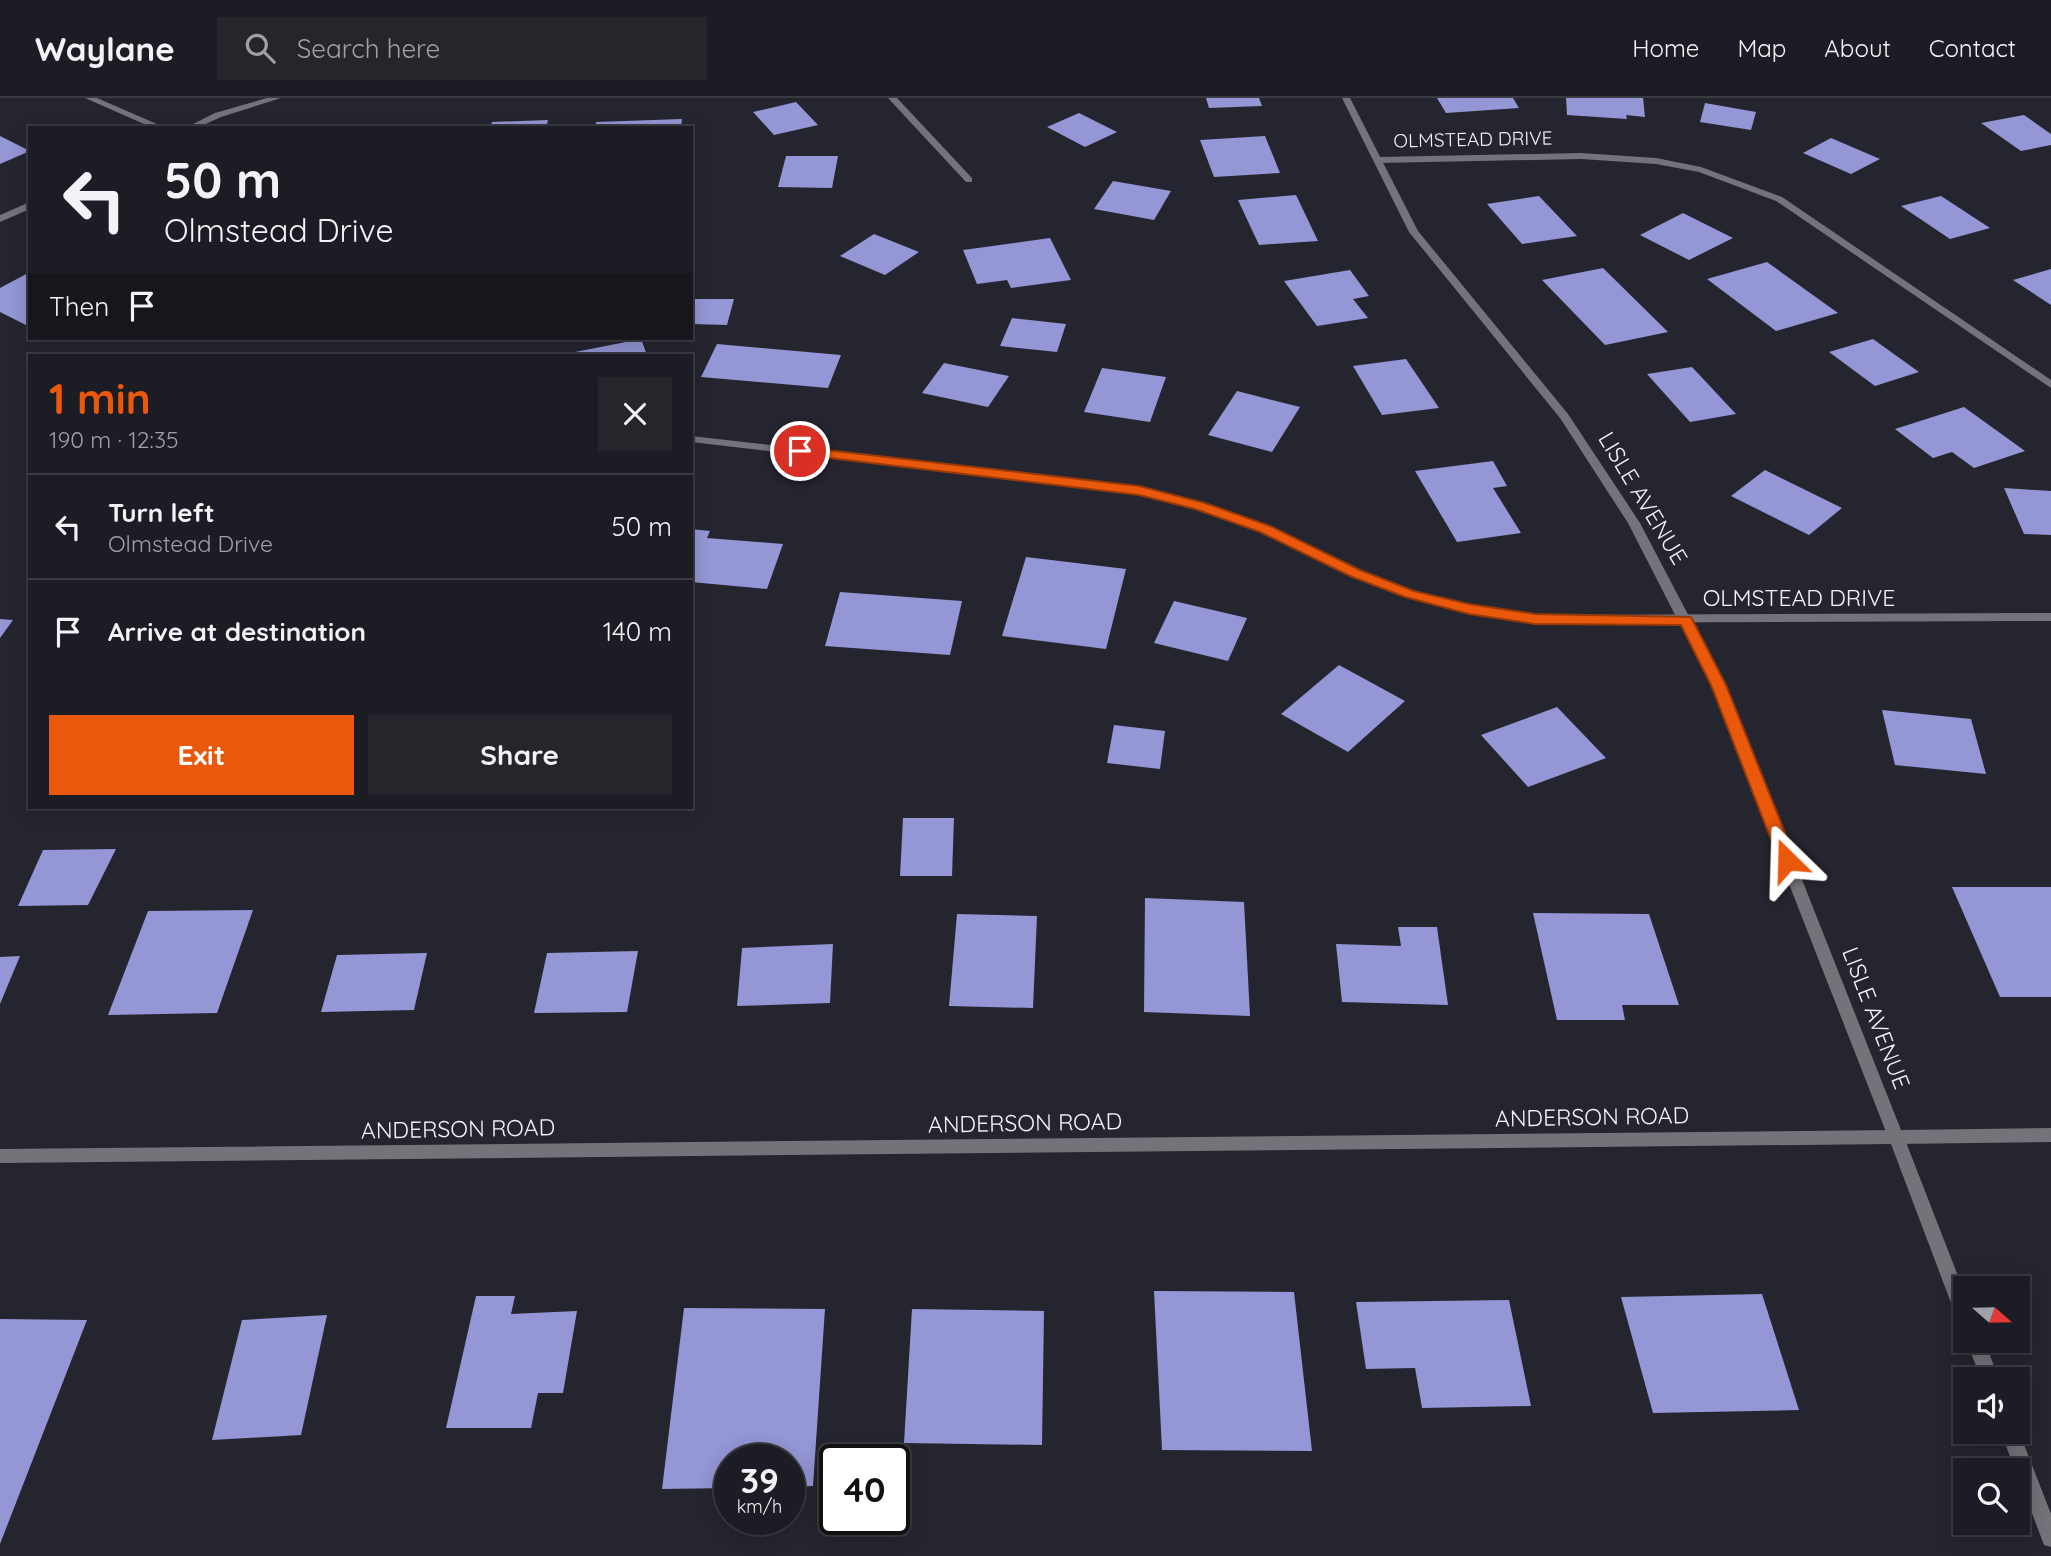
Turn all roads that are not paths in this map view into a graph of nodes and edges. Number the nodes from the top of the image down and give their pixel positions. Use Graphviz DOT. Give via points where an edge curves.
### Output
graph roads {
  1 [pos="89,98"];
  2 [pos="277,98"];
  3 [pos="892,98"];
  4 [pos="1346,98"];
  5 [pos="157,126"];
  6 [pos="193,126"];
  7 [pos="1379,160"];
  8 [pos="969,180"];
  9 [pos="28,206"];
  10 [pos="0,219"];
  11 [pos="2051,384"];
  12 [pos="693,439"];
  13 [pos="2051,617"];
  14 [pos="1686,620"];
  15 [pos="2051,1135"];
  16 [pos="1896,1137"];
  17 [pos="0,1156"];
  18 [pos="1953,1285"];
  19 [pos="2015,1444"];
  20 [pos="2051,1538"];
  1 -- 5 [label="street"];
  2 -- 6 [label="street"];
  3 -- 8 [label="street"];
  4 -- 7 [label="street, LISLE AVENUE"];
  7 -- 11 [label="street, OLMSTEAD DRIVE" via="1611,156 1679,165 1744,184 1779,199"];
  7 -- 14 [label="street, LISLE AVENUE" via="1424,247 1564,416 1634,523"];
  9 -- 10 [label="street"];
  12 -- 14 [label="street, OLMSTEAD DRIVE" via="1139,491 1265,529 1355,573 1469,609 1535,619"];
  13 -- 14 [label="street, OLMSTEAD DRIVE"];
  14 -- 16 [label="street, LISLE AVENUE" via="1718,685"];
  15 -- 16 [label="street, ANDERSON ROAD"];
  16 -- 17 [label="street, ANDERSON ROAD"];
  16 -- 18 [label="street, LISLE AVENUE"];
  19 -- 20 [label="street"];
}
